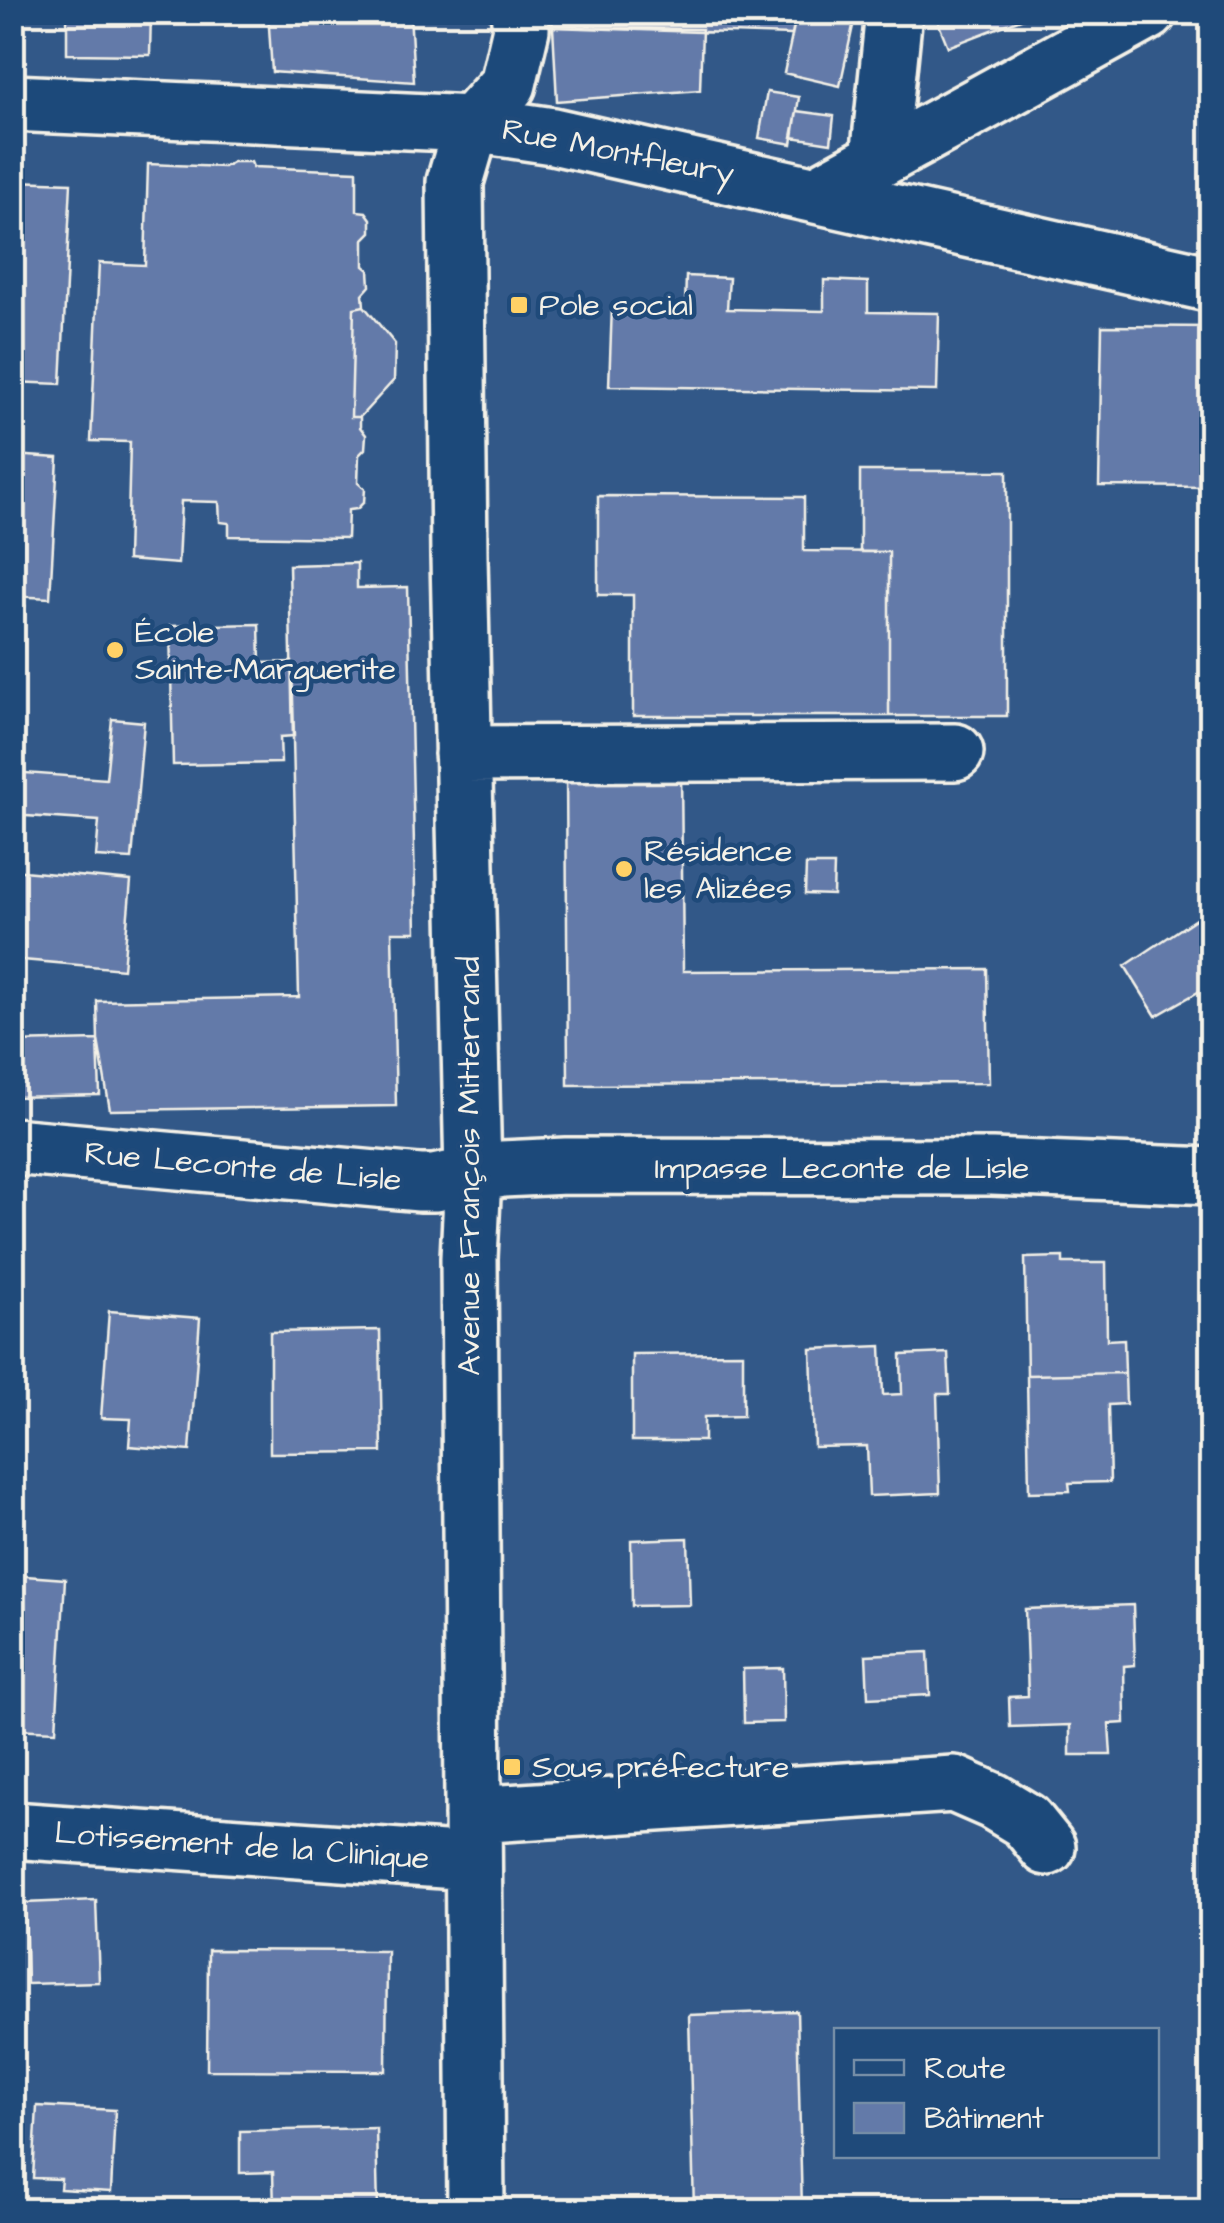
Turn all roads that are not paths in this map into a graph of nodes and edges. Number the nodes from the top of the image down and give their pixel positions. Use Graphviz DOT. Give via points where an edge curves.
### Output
graph roads {
  1 [pos="518,12"];
  2 [pos="894,12"];
  3 [pos="1148,12"];
  4 [pos="12,104"];
  5 [pos="472,124"];
  6 [pos="879,159"];
  7 [pos="818,193"];
  8 [pos="1212,284"];
  9 [pos="955,752"];
  10 [pos="464,754"];
  11 [pos="12,1146"];
  12 [pos="473,1176"];
  13 [pos="1212,1176"];
  14 [pos="12,1830"];
  15 [pos="473,1839"];
  16 [pos="1047,1847"];
  17 [pos="476,2210"];
  1 -- 5 [label="street" via="508,84"];
  2 -- 6 [label="street"];
  3 -- 6 [label="street"];
  4 -- 5 [label="street, Rue Montfleury"];
  5 -- 7 [label="street, Rue Montfleury"];
  5 -- 10 [label="street, Avenue François Mitterrand" via="456,182"];
  6 -- 7 [label="street"];
  7 -- 8 [label="street, Rue Montfleury"];
  9 -- 10 [label="street"];
  10 -- 12 [label="street, Avenue François Mitterrand"];
  11 -- 12 [label="street, Rue Leconte de Lisle" via="420,1182"];
  12 -- 13 [label="street, Impasse Leconte de Lisle" via="585,1166 992,1167"];
  12 -- 15 [label="street, Avenue François Mitterrand"];
  14 -- 15 [label="street, Lotissement de la Clinique"];
  15 -- 16 [label="street, Lotissement de la Clinique" via="954,1784 1026,1820"];
  15 -- 17 [label="street, Avenue François Mitterrand"];
}
